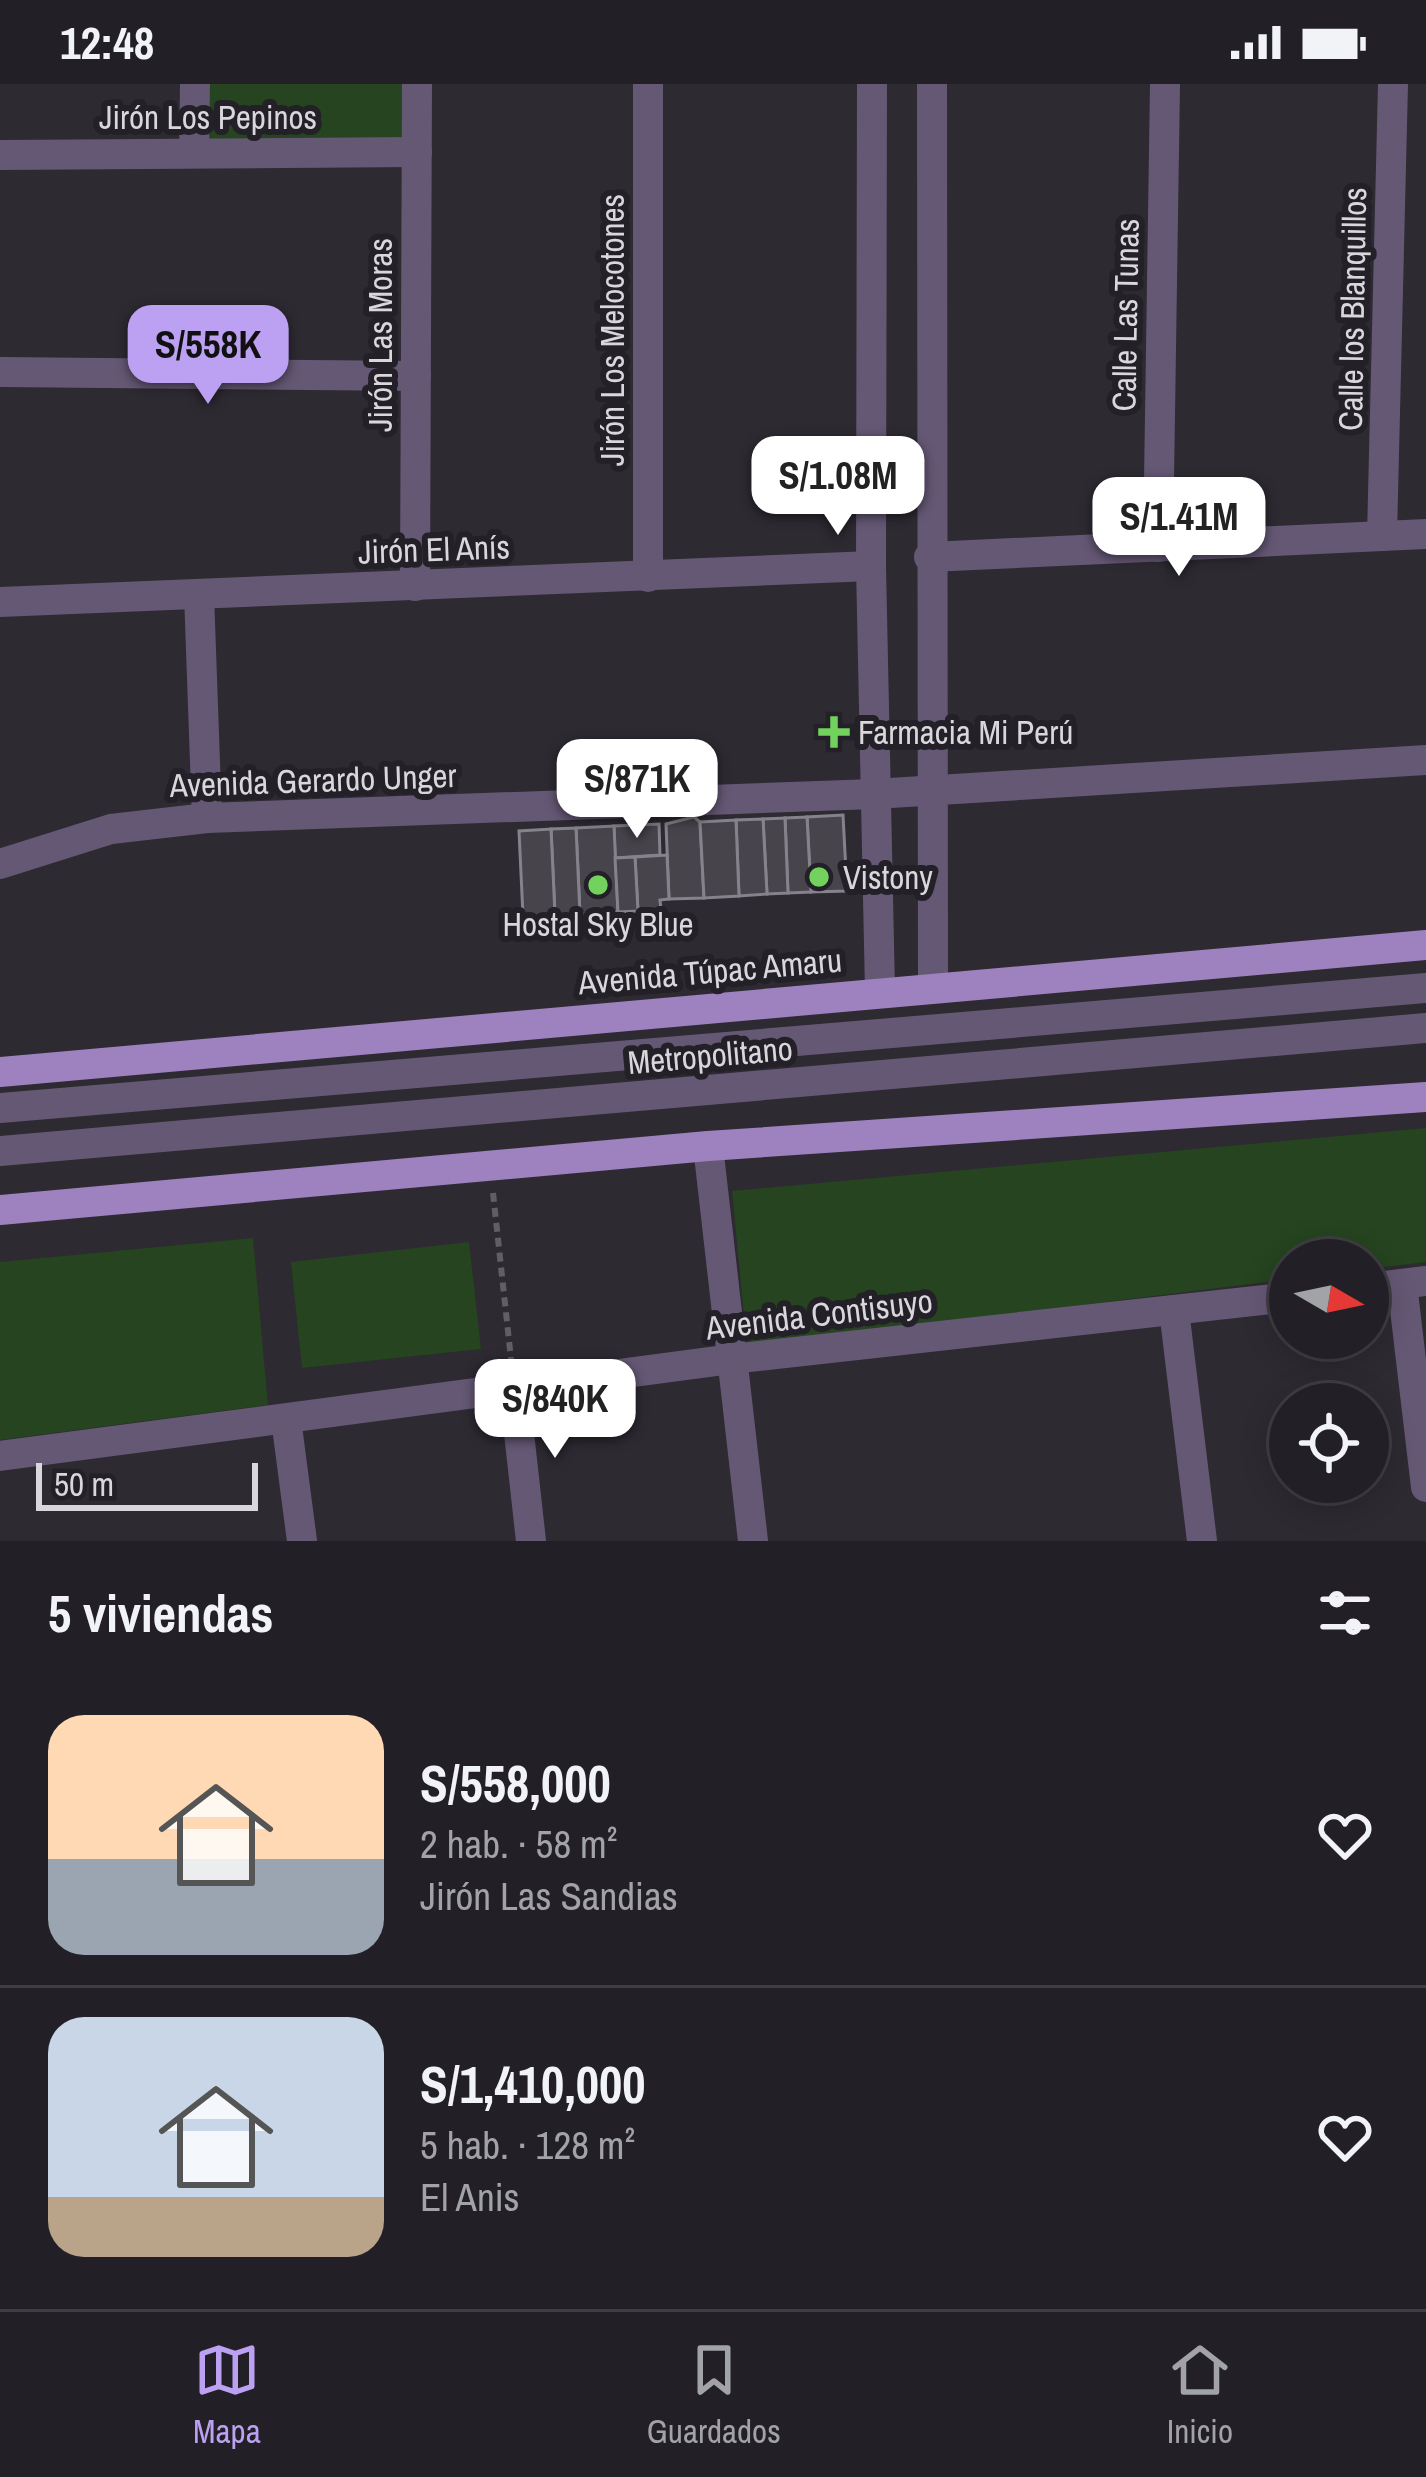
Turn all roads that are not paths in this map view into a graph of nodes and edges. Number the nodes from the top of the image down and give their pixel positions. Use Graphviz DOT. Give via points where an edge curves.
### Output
graph roads {
  1 [pos="195,84"];
  2 [pos="417,84"];
  3 [pos="648,84"];
  4 [pos="872,84"];
  5 [pos="932,84"];
  6 [pos="1165,84"];
  7 [pos="1393,84"];
  8 [pos="417,152"];
  9 [pos="194,153"];
  10 [pos="0,155"];
  11 [pos="0,372"];
  12 [pos="416,376"];
  13 [pos="1426,534"];
  14 [pos="1382,536"];
  15 [pos="1158,547"];
  16 [pos="929,557"];
  17 [pos="871,566"];
  18 [pos="648,577"];
  19 [pos="416,586"];
  20 [pos="199,594"];
  21 [pos="0,602"];
  22 [pos="1426,760"];
  23 [pos="931,791"];
  24 [pos="874,794"];
  25 [pos="207,818"];
  26 [pos="0,864"];
  27 [pos="1426,945"];
  28 [pos="933,987"];
  29 [pos="1426,988"];
  30 [pos="880,991"];
  31 [pos="1426,1028"];
  32 [pos="0,1072"];
  33 [pos="1426,1097"];
  34 [pos="0,1108"];
  35 [pos="708,1146"];
  36 [pos="0,1151"];
  37 [pos="0,1210"];
  38 [pos="1414,1282"];
  39 [pos="1269,1299"];
  40 [pos="1174,1310"];
  41 [pos="732,1359"];
  42 [pos="514,1388"];
  43 [pos="286,1419"];
  44 [pos="0,1456"];
  45 [pos="1426,1487"];
  46 [pos="302,1541"];
  47 [pos="531,1541"];
  48 [pos="753,1541"];
  49 [pos="1202,1541"];
  1 -- 9 [label="street"];
  2 -- 8 [label="street, Jirón Las Moras"];
  3 -- 18 [label="street, Jirón Los Melocotones"];
  4 -- 17 [label="street"];
  5 -- 16 [label="street"];
  6 -- 15 [label="street, Calle Las Tunas"];
  7 -- 14 [label="street, Calle los Blanquillos"];
  8 -- 9 [label="street, Jirón Los Pepinos"];
  8 -- 12 [label="street, Jirón Las Moras"];
  9 -- 10 [label="street, Jirón Los Pepinos"];
  11 -- 12 [label="street"];
  12 -- 19 [label="street, Jirón Las Moras"];
  13 -- 14 [label="street"];
  14 -- 15 [label="street"];
  15 -- 16 [label="street"];
  16 -- 23 [label="street"];
  17 -- 18 [label="street, Jirón El Anís"];
  17 -- 24 [label="street"];
  18 -- 19 [label="street, Jirón El Anís"];
  19 -- 20 [label="street, Jirón El Anís"];
  20 -- 21 [label="street, Jirón El Anís"];
  20 -- 25 [label="street"];
  22 -- 23 [label="street, Avenida Gerardo Unger"];
  23 -- 24 [label="street, Avenida Gerardo Unger"];
  23 -- 28 [label="street"];
  24 -- 25 [label="street, Avenida Gerardo Unger"];
  24 -- 30 [label="street"];
  25 -- 26 [label="street, Avenida Gerardo Unger" via="110,829"];
  27 -- 28 [label="main road, Avenida Túpac Amaru"];
  28 -- 30 [label="main road, Avenida Túpac Amaru"];
  29 -- 34 [label="street, Metropolitano"];
  30 -- 32 [label="main road, Avenida Túpac Amaru"];
  31 -- 36 [label="street, Metropolitano"];
  33 -- 35 [label="main road"];
  35 -- 37 [label="main road"];
  35 -- 41 [label="street"];
  38 -- 45 [label="street"];
  39 -- 40 [label="street, Avenida Contisuyo"];
  40 -- 41 [label="street, Avenida Contisuyo"];
  40 -- 49 [label="street"];
  41 -- 42 [label="street, Avenida Contisuyo"];
  41 -- 48 [label="street"];
  42 -- 43 [label="street, Avenida Contisuyo"];
  42 -- 47 [label="street"];
  43 -- 44 [label="street, Avenida Contisuyo"];
  43 -- 46 [label="street"];
}
